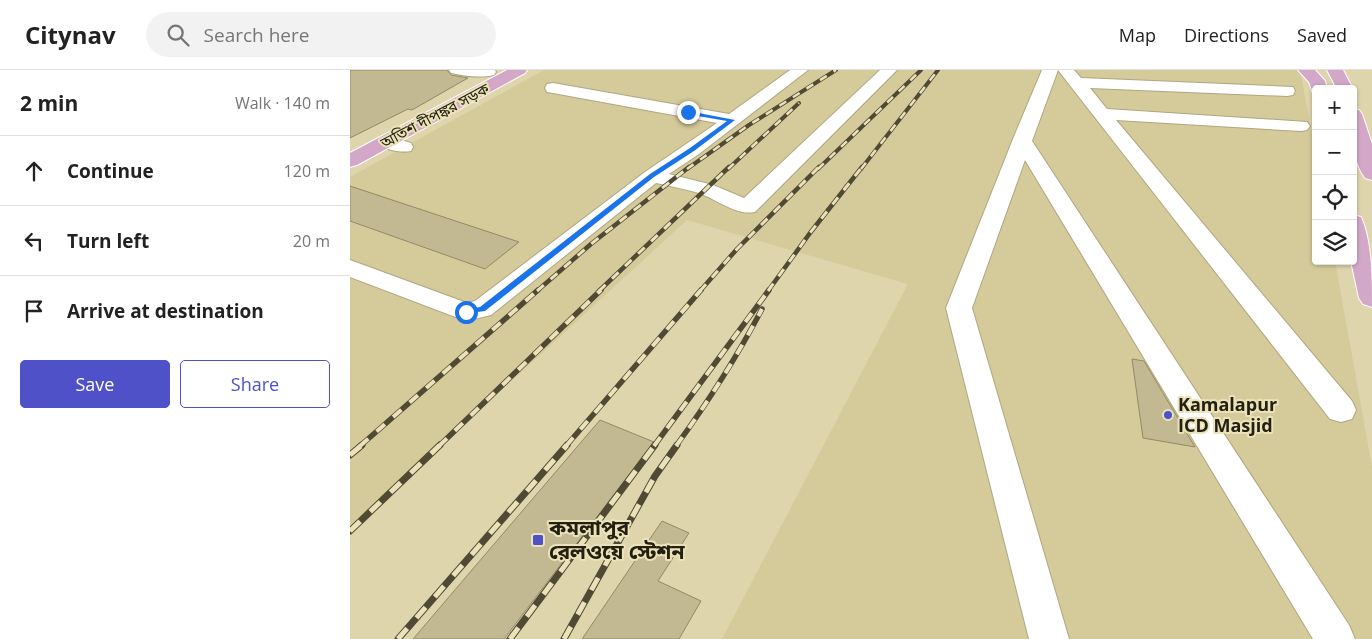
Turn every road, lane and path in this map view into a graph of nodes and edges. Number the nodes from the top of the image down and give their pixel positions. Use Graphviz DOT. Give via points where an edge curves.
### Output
graph roads {
  1 [pos="457,70"];
  2 [pos="519,70"];
  3 [pos="800,70"];
  4 [pos="889,70"];
  5 [pos="1050,70"];
  6 [pos="1306,70"];
  7 [pos="1335,70"];
  8 [pos="490,71"];
  9 [pos="1071,77"];
  10 [pos="1318,85"];
  11 [pos="1343,85"];
  12 [pos="553,88"];
  13 [pos="1287,91"];
  14 [pos="1101,114"];
  15 [pos="732,120"];
  16 [pos="1301,126"];
  17 [pos="1357,127"];
  18 [pos="368,136"];
  19 [pos="1022,140"];
  20 [pos="350,145"];
  21 [pos="395,145"];
  22 [pos="350,161"];
  23 [pos="1372,174"];
  24 [pos="652,176"];
  25 [pos="1357,238"];
  26 [pos="350,268"];
  27 [pos="1372,298"];
  28 [pos="1341,410"];
  29 [pos="1049,639"];
  30 [pos="1335,639"];
  1 -- 8 [label="street"];
  2 -- 21 [label="main road, অতিশ দীপঙ্কর সড়ক"];
  3 -- 15 [label="street"];
  4 -- 24 [label="street" via="747,208 706,189"];
  5 -- 19 [label="street"];
  6 -- 10 [label="main road"];
  7 -- 11 [label="main road"];
  8 -- 18 [label="main road, অতিশ দীপঙ্কর সড়ক"];
  9 -- 13 [label="street"];
  9 -- 14 [label="street"];
  12 -- 15 [label="street"];
  14 -- 16 [label="street"];
  14 -- 28 [label="street"];
  15 -- 24 [label="street"];
  17 -- 23 [label="main road"];
  18 -- 20 [label="main road, অতিশ দীপঙ্কর সড়ক"];
  18 -- 21 [label="main road"];
  19 -- 29 [label="street" via="959,308"];
  19 -- 30 [label="street"];
  21 -- 22 [label="main road, অতিশ দীপঙ্কর সড়ক"];
  24 -- 26 [label="street" via="482,309 466,312"];
  25 -- 27 [label="main road"];
}
